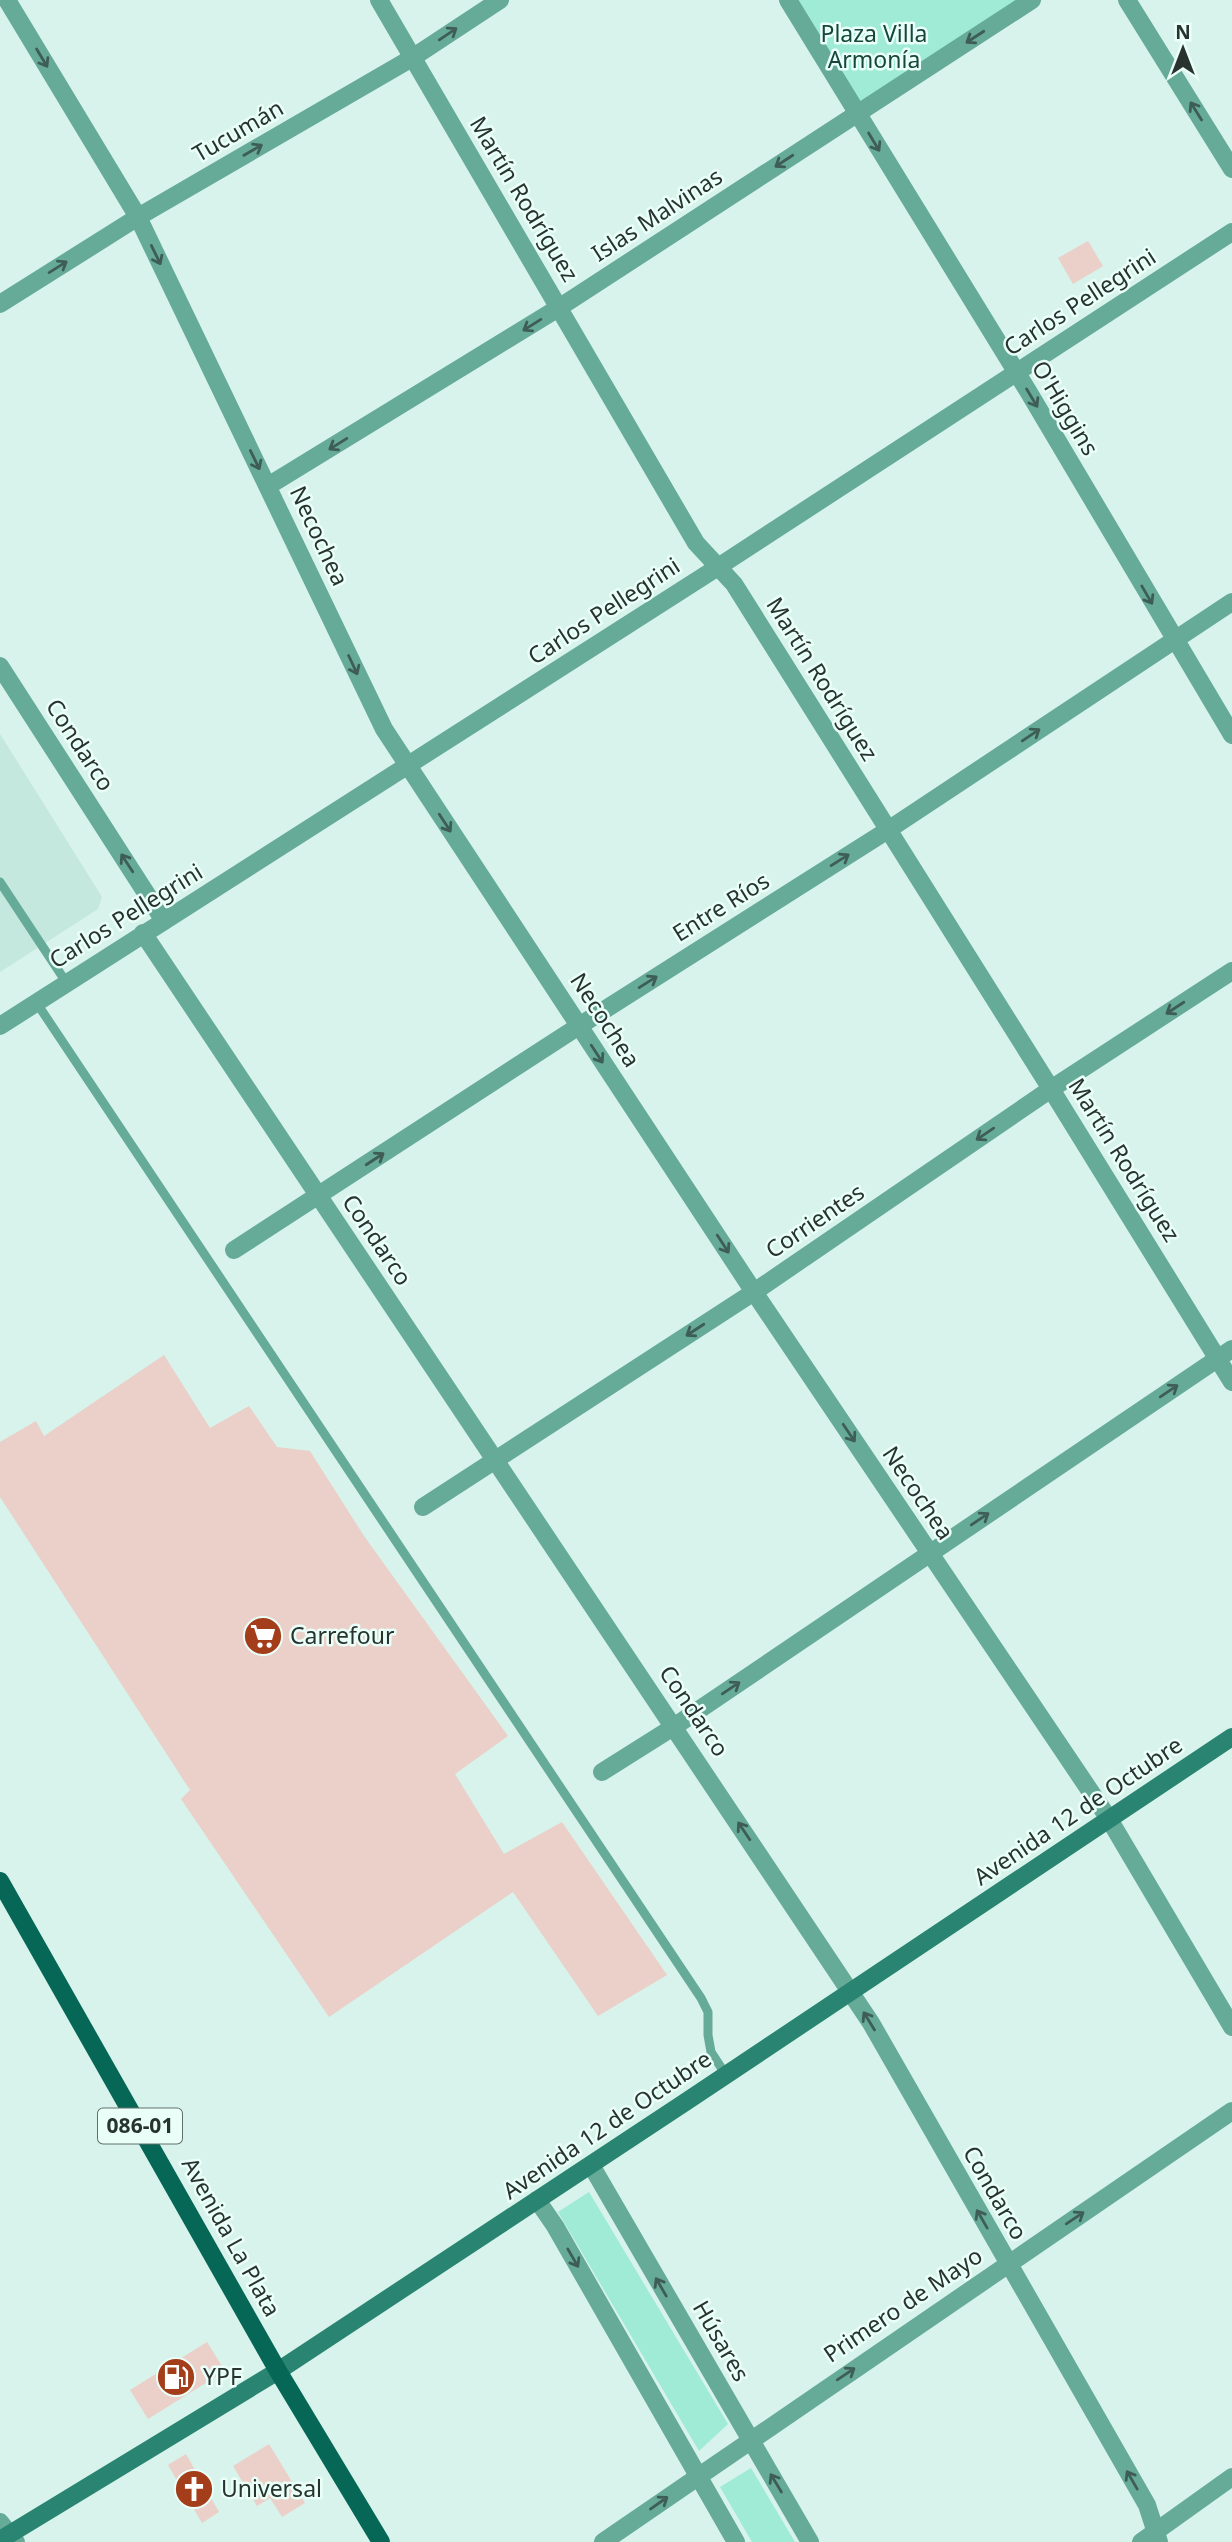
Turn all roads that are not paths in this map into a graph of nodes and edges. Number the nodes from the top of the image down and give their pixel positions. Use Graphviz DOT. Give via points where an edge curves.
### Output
graph roads {
  1 [pos="7,0"];
  2 [pos="379,0"];
  3 [pos="500,0"];
  4 [pos="788,0"];
  5 [pos="1032,0"];
  6 [pos="1127,0"];
  7 [pos="412,58"];
  8 [pos="857,114"];
  9 [pos="1232,169"];
  10 [pos="138,217"];
  11 [pos="1232,232"];
  12 [pos="0,304"];
  13 [pos="560,307"];
  14 [pos="1016,373"];
  15 [pos="268,486"];
  16 [pos="718,567"];
  17 [pos="1232,603"];
  18 [pos="1174,640"];
  19 [pos="0,666"];
  20 [pos="1232,735"];
  21 [pos="408,766"];
  22 [pos="888,830"];
  23 [pos="0,882"];
  24 [pos="163,920"];
  25 [pos="143,933"];
  26 [pos="1232,971"];
  27 [pos="66,982"];
  28 [pos="36,1002"];
  29 [pos="0,1026"];
  30 [pos="579,1026"];
  31 [pos="1051,1088"];
  32 [pos="318,1196"];
  33 [pos="234,1250"];
  34 [pos="754,1292"];
  35 [pos="1225,1354"];
  36 [pos="1232,1381"];
  37 [pos="495,1459"];
  38 [pos="423,1507"];
  39 [pos="929,1554"];
  40 [pos="675,1726"];
  41 [pos="1232,1737"];
  42 [pos="602,1772"];
  43 [pos="1109,1819"];
  44 [pos="0,1881"];
  45 [pos="851,1992"];
  46 [pos="1232,2027"];
  47 [pos="726,2075"];
  48 [pos="1232,2111"];
  49 [pos="591,2165"];
  50 [pos="537,2200"];
  51 [pos="1007,2263"];
  52 [pos="278,2371"];
  53 [pos="750,2440"];
  54 [pos="697,2477"];
  55 [pos="1232,2477"];
  56 [pos="7,2535"];
  57 [pos="1152,2539"];
  58 [pos="381,2542"];
  59 [pos="603,2542"];
  60 [pos="736,2542"];
  61 [pos="810,2542"];
  1 -- 10 [label="street, Necochea, one-way"];
  2 -- 7 [label="street, Martín Rodríguez"];
  7 -- 3 [label="street, Tucumán, one-way"];
  4 -- 8 [label="street, O'Higgins"];
  5 -- 8 [label="street, Islas Malvinas, one-way"];
  9 -- 6 [label="street, one-way"];
  10 -- 7 [label="street, Tucumán, one-way"];
  7 -- 13 [label="street, Martín Rodríguez"];
  8 -- 13 [label="street, Islas Malvinas, one-way"];
  8 -- 14 [label="street, O'Higgins, one-way"];
  12 -- 10 [label="street, Tucumán, one-way"];
  10 -- 15 [label="street, Necochea, one-way"];
  11 -- 14 [label="street, Carlos Pellegrini"];
  13 -- 15 [label="street, Islas Malvinas, one-way"];
  13 -- 16 [label="street, Martín Rodríguez" via="696,543"];
  14 -- 16 [label="street, Carlos Pellegrini"];
  14 -- 18 [label="street, O'Higgins, one-way"];
  15 -- 21 [label="street, Necochea, one-way" via="384,729"];
  16 -- 21 [label="street, Carlos Pellegrini"];
  16 -- 22 [label="street, Martín Rodríguez" via="734,584"];
  17 -- 18 [label="street, Entre Ríos"];
  18 -- 20 [label="street, O'Higgins"];
  22 -- 18 [label="street, Entre Ríos, one-way"];
  24 -- 19 [label="street, Condarco, one-way"];
  21 -- 24 [label="street, Carlos Pellegrini"];
  21 -- 30 [label="street, Necochea, one-way"];
  30 -- 22 [label="street, Entre Ríos, one-way"];
  22 -- 31 [label="street, Martín Rodríguez"];
  23 -- 27 [label="lane"];
  24 -- 25 [label="street, Carlos Pellegrini"];
  25 -- 27 [label="street, Carlos Pellegrini"];
  25 -- 32 [label="street, Condarco"];
  26 -- 31 [label="street, Corrientes, one-way"];
  27 -- 28 [label="street, Carlos Pellegrini"];
  28 -- 29 [label="street, Carlos Pellegrini"];
  28 -- 47 [label="lane" via="701,1998 708,2012 711,2052"];
  32 -- 30 [label="street, Entre Ríos, one-way"];
  30 -- 34 [label="street, Necochea, one-way"];
  31 -- 34 [label="street, Corrientes, one-way"];
  31 -- 35 [label="street, Martín Rodríguez"];
  32 -- 33 [label="street, Entre Ríos"];
  32 -- 37 [label="street, Condarco"];
  34 -- 37 [label="street, Corrientes, one-way"];
  34 -- 39 [label="street, Necochea, one-way"];
  35 -- 36 [label="street, Martín Rodríguez"];
  39 -- 35 [label="street, one-way"];
  37 -- 38 [label="street, Corrientes"];
  37 -- 40 [label="street, Condarco"];
  40 -- 39 [label="street, one-way"];
  39 -- 43 [label="street, Necochea"];
  40 -- 42 [label="street"];
  45 -- 40 [label="street, Condarco, one-way"];
  41 -- 43 [label="main road, Avenida 12 de Octubre"];
  43 -- 45 [label="main road, Avenida 12 de Octubre"];
  43 -- 46 [label="street, Necochea"];
  44 -- 52 [label="main road, Avenida La Plata / 086-01"];
  45 -- 47 [label="main road, Avenida 12 de Octubre"];
  51 -- 45 [label="street, Condarco, one-way"];
  47 -- 49 [label="main road, Avenida 12 de Octubre"];
  51 -- 48 [label="street, Primero de Mayo, one-way"];
  49 -- 50 [label="main road, Avenida 12 de Octubre"];
  53 -- 49 [label="street, Húsares, one-way"];
  50 -- 52 [label="main road, Avenida 12 de Octubre"];
  50 -- 54 [label="street, one-way"];
  53 -- 51 [label="street, Primero de Mayo, one-way"];
  57 -- 51 [label="street, Condarco, one-way" via="1147,2505"];
  52 -- 56 [label="main road, Avenida 12 de Octubre"];
  52 -- 58 [label="main road, Avenida La Plata / 086-01"];
  53 -- 54 [label="street, Primero de Mayo"];
  61 -- 53 [label="street, Húsares, one-way"];
  59 -- 54 [label="street, Primero de Mayo, one-way"];
  54 -- 60 [label="street"];
  55 -- 57 [label="street"];
}
